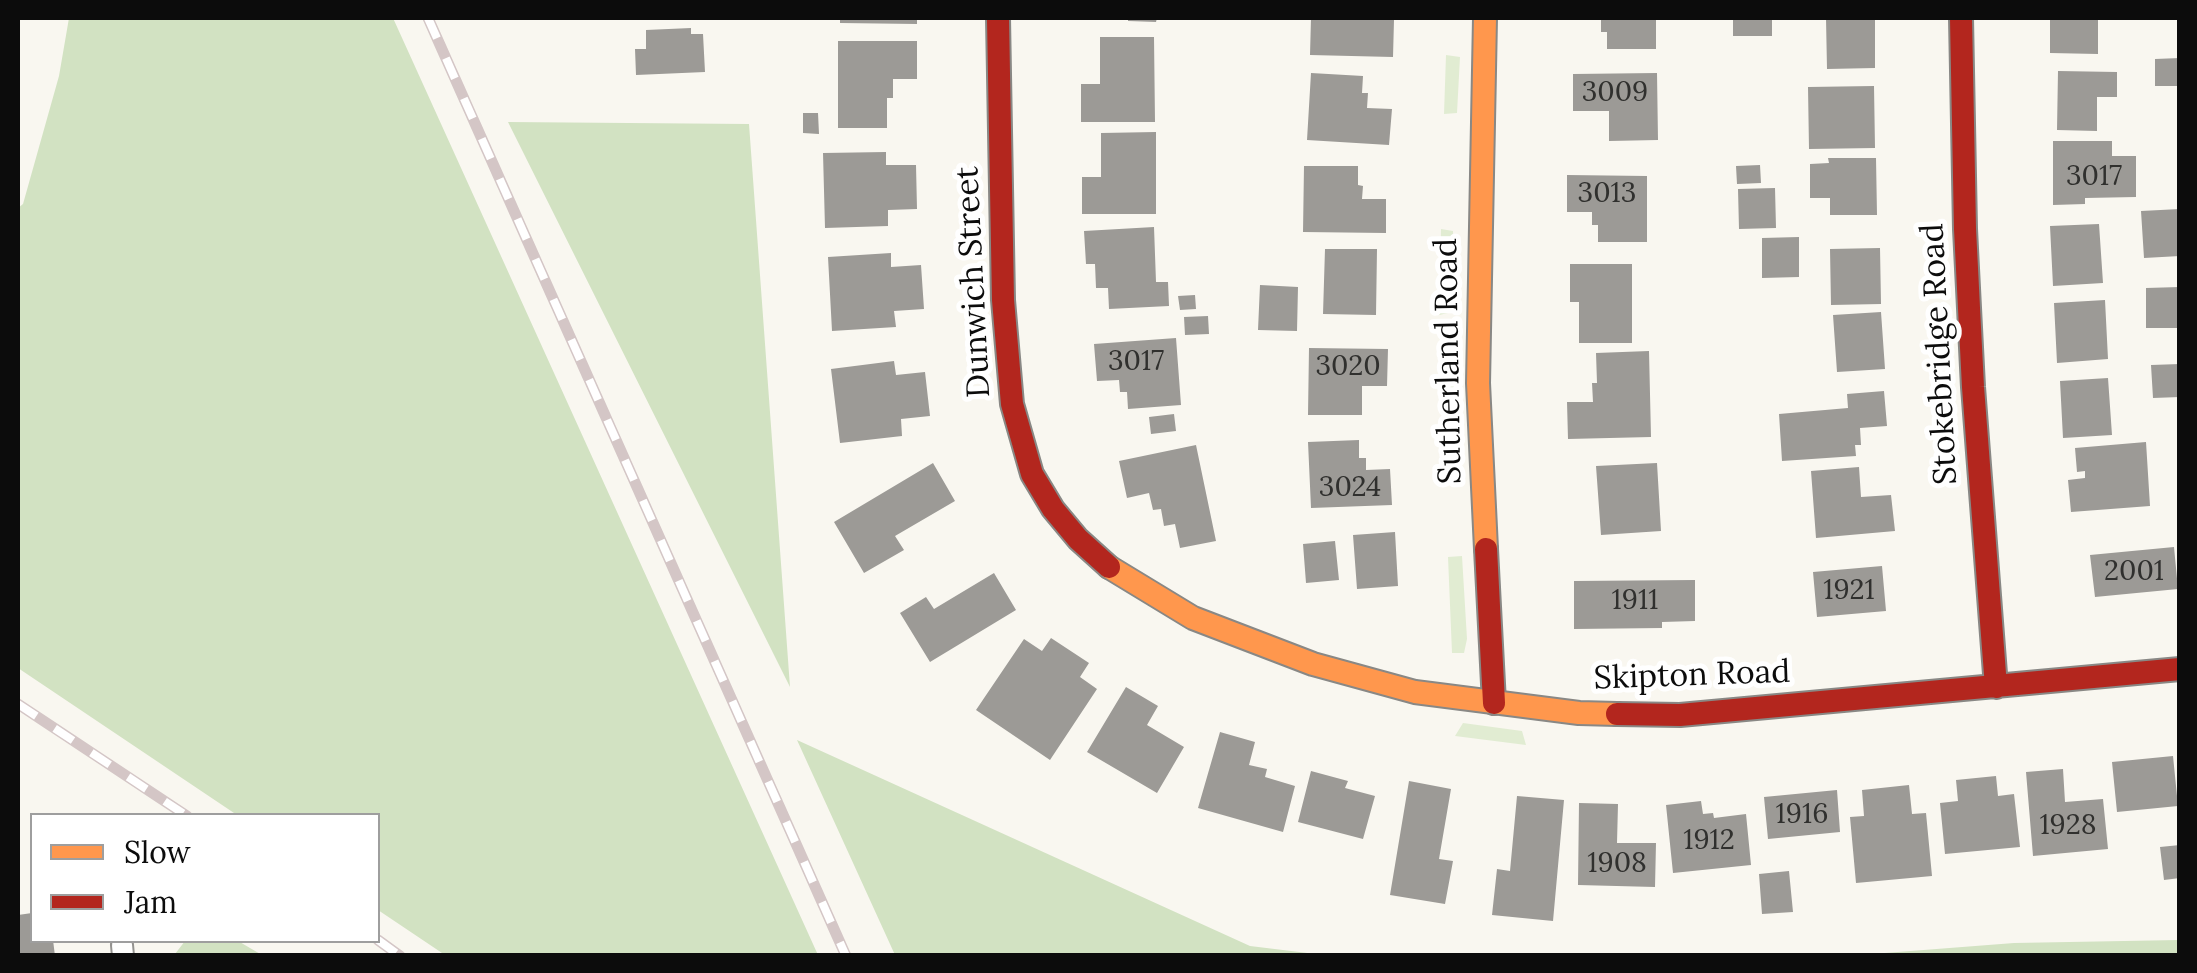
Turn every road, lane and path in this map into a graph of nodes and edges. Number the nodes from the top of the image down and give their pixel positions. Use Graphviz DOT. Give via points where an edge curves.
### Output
graph roads {
  1 [pos="998,18"];
  2 [pos="1485,18"];
  3 [pos="1961,18"];
  4 [pos="1162,602"];
  5 [pos="2180,669"];
  6 [pos="1996,687"];
  7 [pos="1494,704"];
  1 -- 4 [label="street, Dunwich Street" via="1003,300 1021,442 1039,486 1078,539"];
  2 -- 7 [label="street, Sutherland Road" via="1478,383"];
  3 -- 6 [label="street, Stokebridge Road" via="1973,387"];
  4 -- 7 [label="street, Skipton Road" via="1313,664 1415,692"];
  5 -- 6 [label="street, Skipton Road"];
  6 -- 7 [label="street, Skipton Road" via="1680,715"];
}
